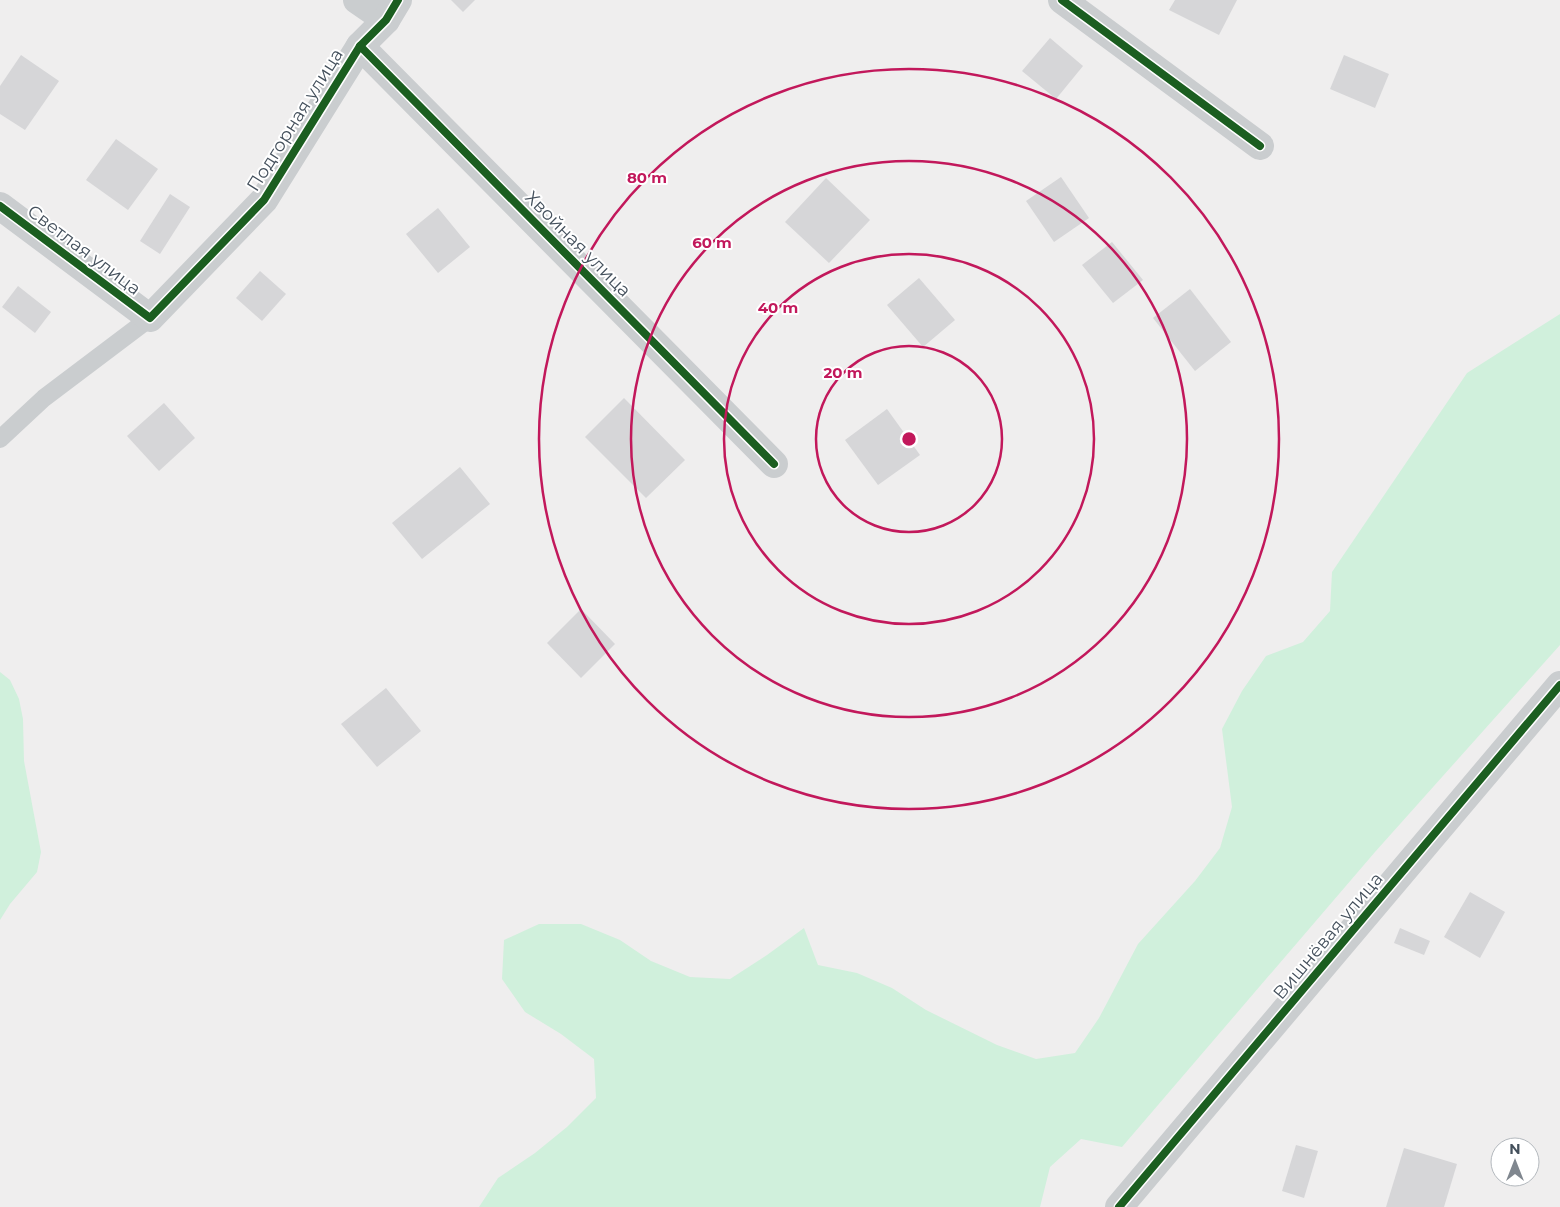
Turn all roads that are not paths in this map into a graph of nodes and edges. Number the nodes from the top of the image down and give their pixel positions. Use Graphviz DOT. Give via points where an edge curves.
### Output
graph roads {
  1 [pos="357,0"];
  2 [pos="1062,0"];
  3 [pos="392,10"];
  4 [pos="360,46"];
  5 [pos="1260,146"];
  6 [pos="0,206"];
  7 [pos="150,318"];
  8 [pos="0,438"];
  9 [pos="774,464"];
  10 [pos="1560,685"];
  11 [pos="1119,1207"];
  1 -- 3 [label="street"];
  2 -- 5 [label="street"];
  3 -- 4 [label="street, Подгорная улица"];
  4 -- 7 [label="street, Подгорная улица" via="264,200"];
  4 -- 9 [label="street, Хвойная улица"];
  6 -- 7 [label="street, Светлая улица"];
  7 -- 8 [label="lane" via="44,398"];
  10 -- 11 [label="street, Вишнёвая улица"];
}
